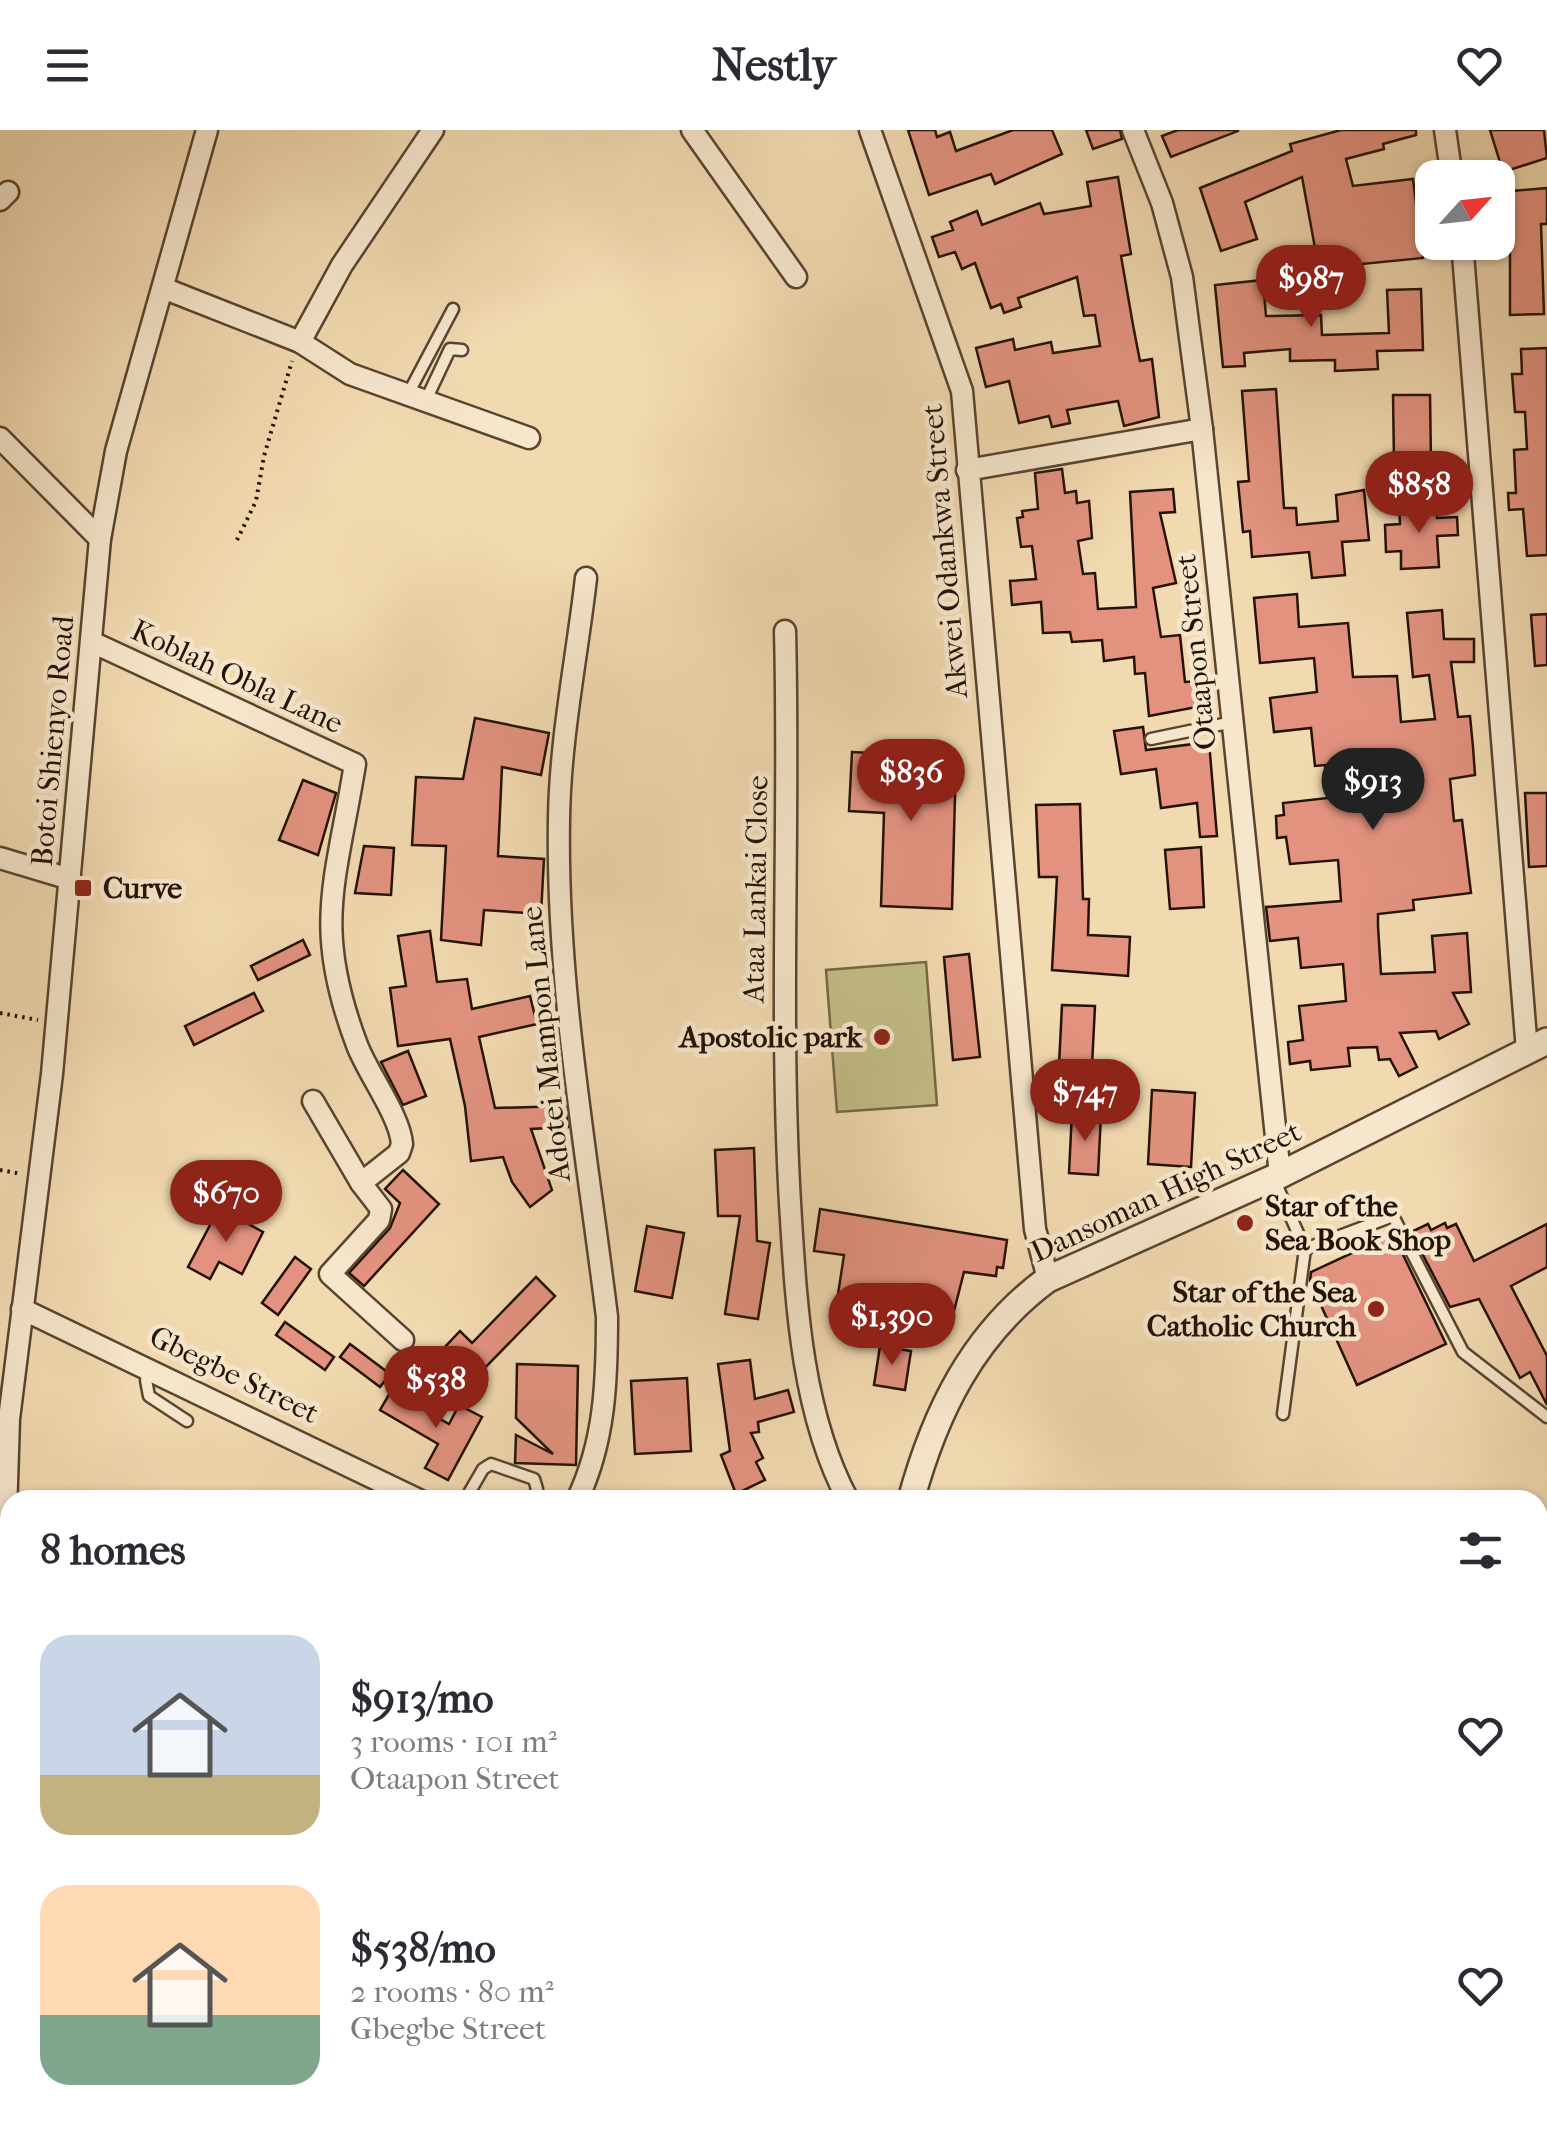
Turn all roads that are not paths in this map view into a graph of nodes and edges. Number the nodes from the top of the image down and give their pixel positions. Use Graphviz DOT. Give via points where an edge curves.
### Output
graph roads {
  1 [pos="207,130"];
  2 [pos="433,130"];
  3 [pos="692,130"];
  4 [pos="870,130"];
  5 [pos="1133,130"];
  6 [pos="1446,130"];
  7 [pos="1450,160"];
  8 [pos="1464,260"];
  9 [pos="796,277"];
  10 [pos="163,288"];
  11 [pos="453,309"];
  12 [pos="300,342"];
  13 [pos="462,350"];
  14 [pos="416,400"];
  15 [pos="1202,429"];
  16 [pos="0,438"];
  17 [pos="529,438"];
  18 [pos="966,470"];
  19 [pos="100,539"];
  20 [pos="586,578"];
  21 [pos="785,631"];
  22 [pos="94,643"];
  23 [pos="1234,722"];
  24 [pos="1151,738"];
  25 [pos="0,858"];
  26 [pos="70,878"];
  27 [pos="1537,1046"];
  28 [pos="313,1101"];
  29 [pos="1277,1177"];
  30 [pos="362,1183"];
  31 [pos="1305,1249"];
  32 [pos="1048,1279"];
  33 [pos="22,1309"];
  34 [pos="403,1340"];
  35 [pos="152,1372"];
  36 [pos="6,1402"];
  37 [pos="1283,1414"];
  38 [pos="1547,1416"];
  39 [pos="188,1421"];
  40 [pos="4,1490"];
  41 [pos="397,1490"];
  42 [pos="470,1490"];
  43 [pos="538,1490"];
  44 [pos="582,1490"];
  45 [pos="843,1490"];
  46 [pos="914,1490"];
  1 -- 10 [label="street, Botoi Shienyo Road"];
  2 -- 12 [label="street" via="342,265"];
  3 -- 9 [label="street"];
  4 -- 18 [label="street, Akwei Odankwa Street" via="959,376"];
  5 -- 15 [label="street, Otaapon Street" via="1182,277"];
  6 -- 7 [label="street"];
  8 -- 27 [label="street"];
  10 -- 12 [label="street"];
  10 -- 19 [label="street, Botoi Shienyo Road" via="116,451"];
  11 -- 14 [label="lane"];
  12 -- 14 [label="street" via="324,362"];
  13 -- 14 [label="lane" via="450,349"];
  14 -- 17 [label="street"];
  15 -- 18 [label="street"];
  15 -- 23 [label="street, Otaapon Street"];
  16 -- 19 [label="street"];
  18 -- 32 [label="street, Akwei Odankwa Street" via="1036,1229"];
  19 -- 22 [label="street, Botoi Shienyo Road"];
  20 -- 44 [label="street, Adotei Mampon Lane" via="559,816 606,1317 601,1436"];
  21 -- 45 [label="street, Ataa Lankai Close" via="784,957 793,1252 815,1404 827,1457"];
  22 -- 26 [label="street, Botoi Shienyo Road"];
  22 -- 30 [label="street, Koblah Obla Lane" via="355,764 335,864 329,941 358,1048 402,1137 399,1153"];
  23 -- 24 [label="lane"];
  23 -- 29 [label="street, Otaapon Street"];
  25 -- 26 [label="street"];
  26 -- 33 [label="street, Botoi Shienyo Road"];
  27 -- 29 [label="street, Dansoman High Street"];
  28 -- 30 [label="street"];
  29 -- 31 [label="lane"];
  29 -- 32 [label="street, Dansoman High Street"];
  30 -- 34 [label="street" via="382,1214 330,1274"];
  31 -- 37 [label="lane"];
  31 -- 38 [label="lane" via="1393,1216 1463,1352"];
  32 -- 46 [label="street, Dansoman High Street" via="1015,1304 961,1372"];
  33 -- 35 [label="street, Gbegbe Street"];
  33 -- 36 [label="street, Botoi Shienyo Road"];
  35 -- 39 [label="lane" via="149,1396"];
  35 -- 41 [label="street, Gbegbe Street"];
  36 -- 40 [label="street, Botoi Shienyo Road"];
  42 -- 43 [label="lane" via="491,1464 534,1479"];
}
